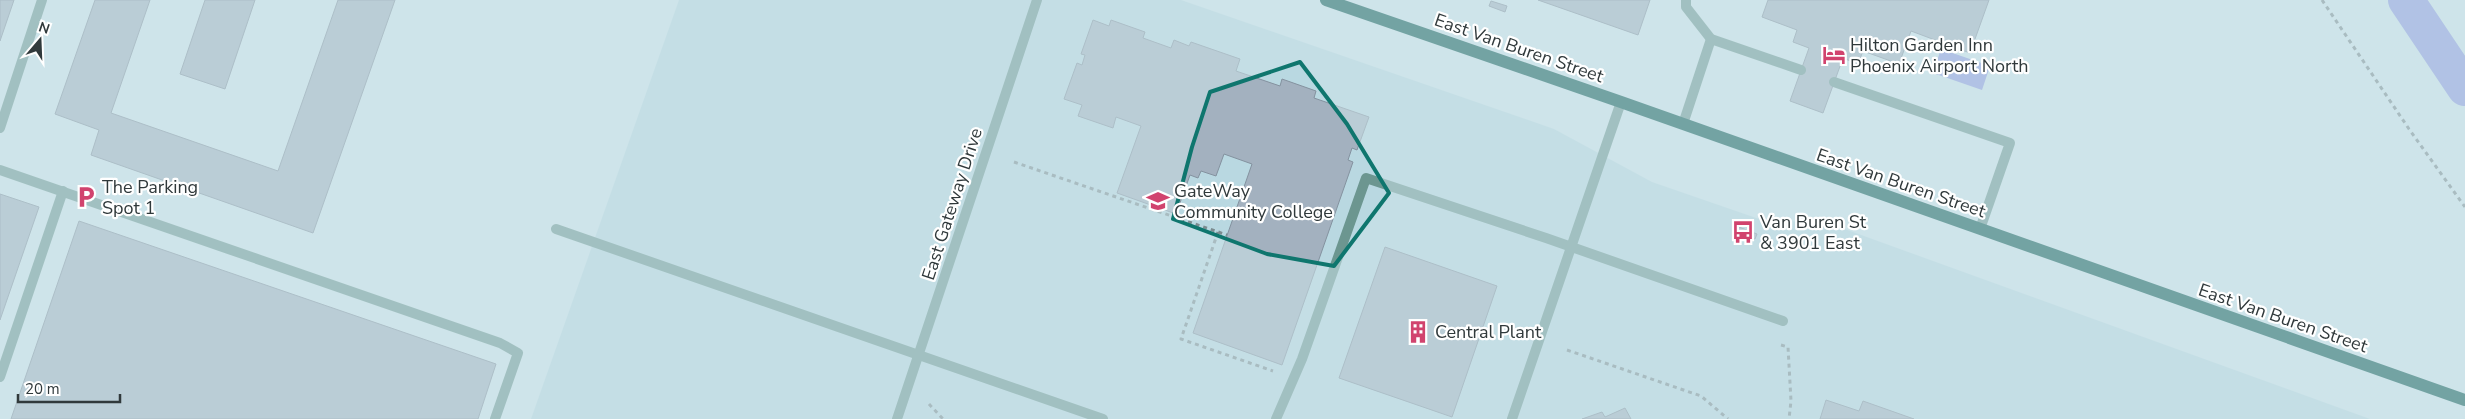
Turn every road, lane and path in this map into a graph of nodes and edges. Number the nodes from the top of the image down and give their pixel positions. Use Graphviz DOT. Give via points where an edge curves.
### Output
graph roads {
  1 [pos="42,0"];
  2 [pos="1037,0"];
  3 [pos="1326,0"];
  4 [pos="1686,0"];
  5 [pos="2322,0"];
  6 [pos="1711,39"];
  7 [pos="1801,70"];
  8 [pos="1834,82"];
  9 [pos="1621,102"];
  10 [pos="1683,124"];
  11 [pos="0,128"];
  12 [pos="1014,162"];
  13 [pos="0,170"];
  14 [pos="63,191"];
  15 [pos="2465,207"];
  16 [pos="556,229"];
  17 [pos="1980,229"];
  18 [pos="1218,232"];
  19 [pos="1228,235"];
  20 [pos="1571,246"];
  21 [pos="1783,321"];
  22 [pos="1780,344"];
  23 [pos="1567,350"];
  24 [pos="918,354"];
  25 [pos="0,377"];
  26 [pos="1293,378"];
  27 [pos="2465,400"];
  28 [pos="929,404"];
  29 [pos="495,419"];
  30 [pos="896,419"];
  31 [pos="943,419"];
  32 [pos="1103,419"];
  33 [pos="1276,419"];
  34 [pos="1512,419"];
  35 [pos="1728,419"];
  36 [pos="1789,419"];
  1 -- 11 [label="street"];
  2 -- 24 [label="street, East Gateway Drive"];
  3 -- 9 [label="main road, East Van Buren Street"];
  4 -- 6 [label="street" via="1686,7"];
  5 -- 15 [label="path"];
  6 -- 7 [label="street"];
  6 -- 10 [label="street"];
  8 -- 17 [label="street" via="2010,144"];
  9 -- 10 [label="main road, East Van Buren Street"];
  9 -- 20 [label="street"];
  10 -- 17 [label="main road, East Van Buren Street"];
  12 -- 18 [label="path"];
  13 -- 14 [label="street"];
  14 -- 25 [label="street"];
  14 -- 29 [label="street" via="500,343 518,353"];
  16 -- 24 [label="street"];
  17 -- 27 [label="main road, East Van Buren Street"];
  18 -- 19 [label="path"];
  18 -- 26 [label="path" via="1180,339"];
  20 -- 21 [label="street"];
  20 -- 26 [label="street" via="1366,178"];
  20 -- 34 [label="street"];
  22 -- 36 [label="path" via="1788,347"];
  23 -- 35 [label="path" via="1701,396"];
  24 -- 30 [label="street, East Gateway Drive"];
  24 -- 32 [label="street"];
  26 -- 33 [label="street"];
  28 -- 31 [label="path"];
}
